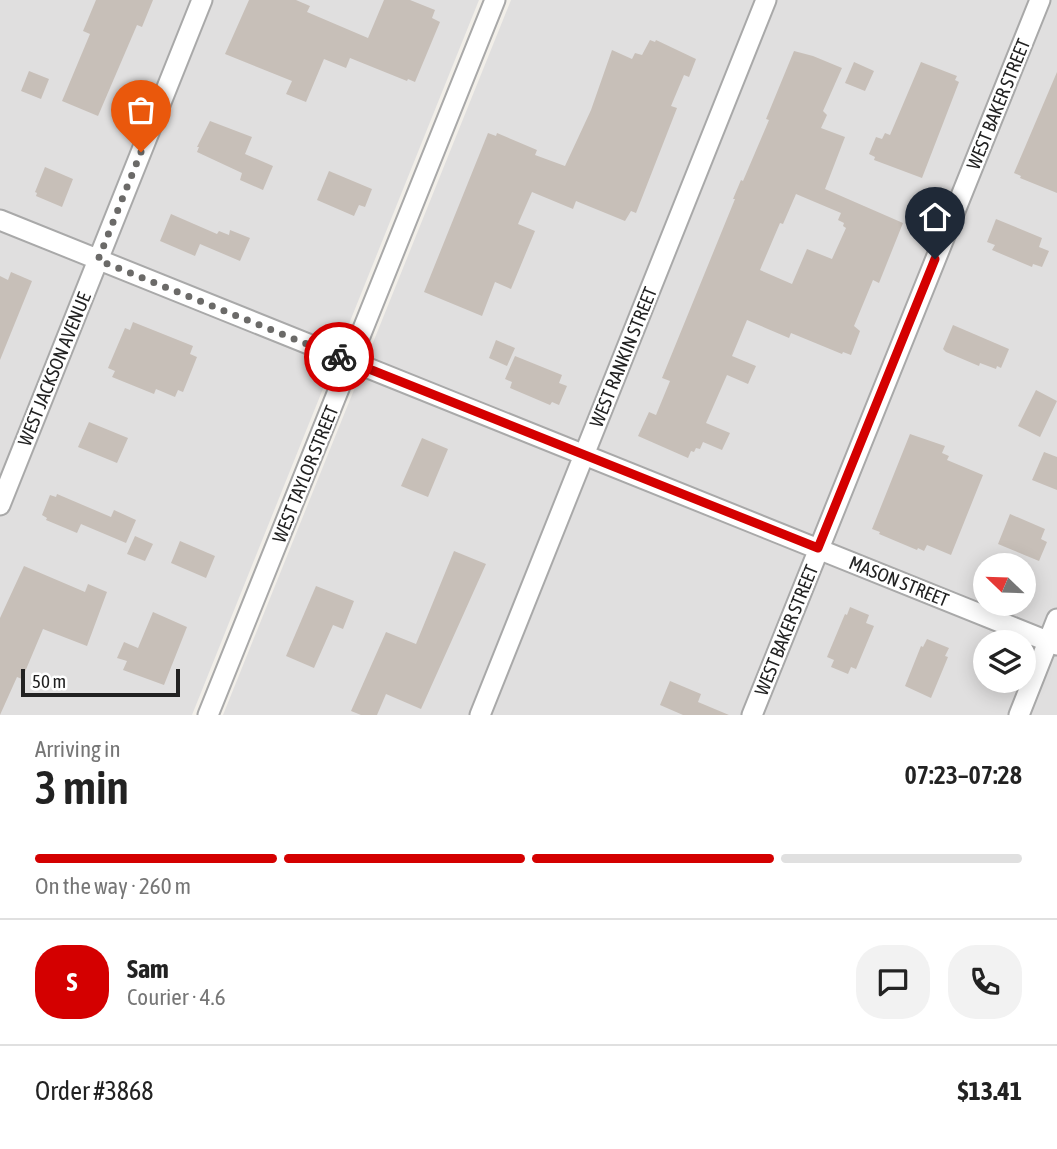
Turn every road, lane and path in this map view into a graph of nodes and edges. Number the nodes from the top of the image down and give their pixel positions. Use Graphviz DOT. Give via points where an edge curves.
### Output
graph roads {
  1 [pos="202,0"];
  2 [pos="495,0"];
  3 [pos="766,0"];
  4 [pos="1040,0"];
  5 [pos="0,220"];
  6 [pos="98,260"];
  7 [pos="351,361"];
  8 [pos="584,454"];
  9 [pos="0,505"];
  10 [pos="818,548"];
  11 [pos="1057,619"];
  12 [pos="1053,643"];
  13 [pos="208,715"];
  14 [pos="480,715"];
  15 [pos="752,715"];
  16 [pos="1019,715"];
  1 -- 6 [label="street, WEST JACKSON AVENUE"];
  2 -- 7 [label="street, WEST TAYLOR STREET"];
  3 -- 8 [label="street, WEST RANKIN STREET"];
  4 -- 10 [label="street, WEST BAKER STREET"];
  5 -- 6 [label="street, MASON STREET"];
  6 -- 7 [label="street, MASON STREET"];
  6 -- 9 [label="street, WEST JACKSON AVENUE"];
  7 -- 8 [label="street, MASON STREET"];
  7 -- 13 [label="street, WEST TAYLOR STREET"];
  8 -- 10 [label="street, MASON STREET"];
  8 -- 14 [label="street, WEST RANKIN STREET"];
  10 -- 12 [label="street, MASON STREET"];
  10 -- 15 [label="street, WEST BAKER STREET"];
  11 -- 12 [label="street"];
  12 -- 16 [label="street"];
}
